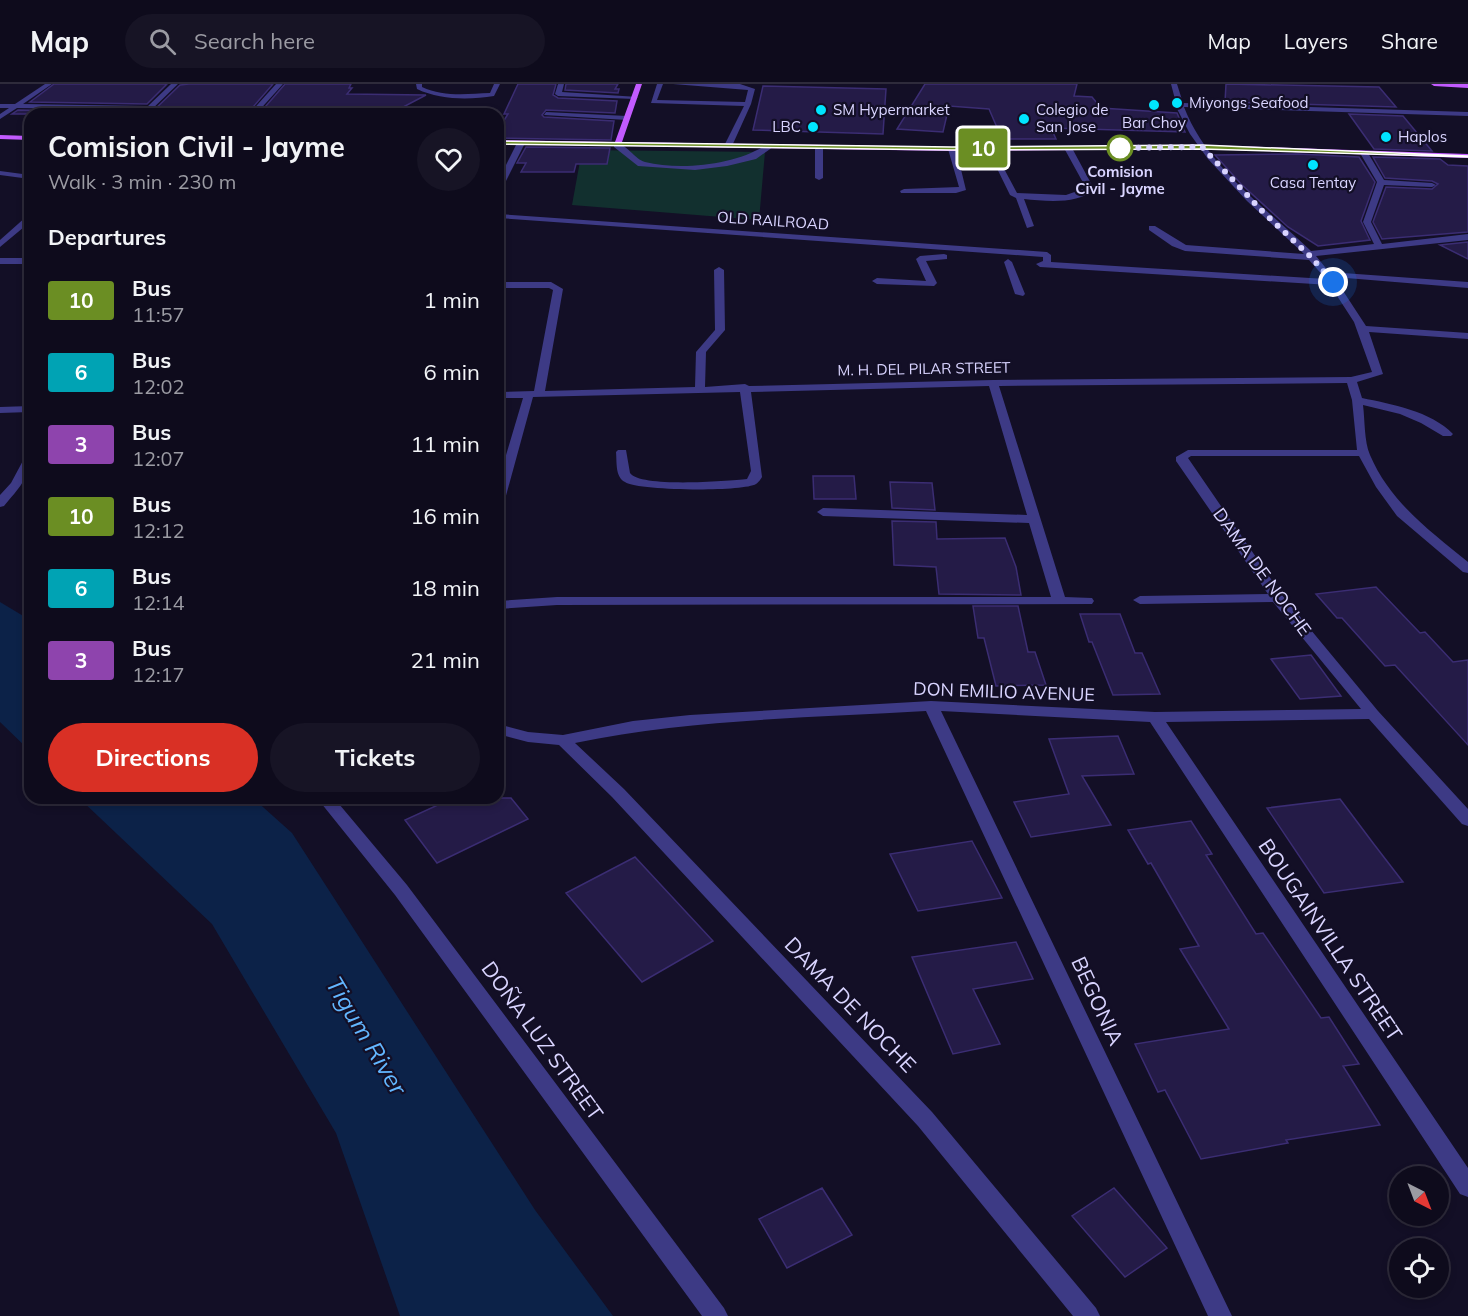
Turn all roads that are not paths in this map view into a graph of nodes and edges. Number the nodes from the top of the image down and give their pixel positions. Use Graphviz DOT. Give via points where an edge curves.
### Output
graph roads {
  1 [pos="50,84"];
  2 [pos="175,84"];
  3 [pos="280,84"];
  4 [pos="418,84"];
  5 [pos="496,84"];
  6 [pos="561,84"];
  7 [pos="639,84"];
  8 [pos="660,84"];
  9 [pos="676,84"];
  10 [pos="1174,84"];
  11 [pos="1434,84"];
  12 [pos="1468,86"];
  13 [pos="635,97"];
  14 [pos="748,104"];
  15 [pos="1178,105"];
  16 [pos="0,106"];
  17 [pos="16,106"];
  18 [pos="149,108"];
  19 [pos="258,108"];
  20 [pos="546,114"];
  21 [pos="1468,114"];
  22 [pos="0,117"];
  23 [pos="627,118"];
  24 [pos="0,137"];
  25 [pos="24,138"];
  26 [pos="504,142"];
  27 [pos="521,143"];
  28 [pos="617,145"];
  29 [pos="728,146"];
  30 [pos="769,147"];
  31 [pos="819,147"];
  32 [pos="1202,147"];
  33 [pos="952,148"];
  34 [pos="989,148"];
  35 [pos="1068,148"];
  36 [pos="1364,153"];
  37 [pos="1468,156"];
  38 [pos="0,173"];
  39 [pos="24,176"];
  40 [pos="504,177"];
  41 [pos="819,178"];
  42 [pos="1381,182"];
  43 [pos="1432,184"];
  44 [pos="904,191"];
  45 [pos="1019,196"];
  46 [pos="504,216"];
  47 [pos="24,224"];
  48 [pos="1030,226"];
  49 [pos="1152,228"];
  50 [pos="1468,237"];
  51 [pos="0,244"];
  52 [pos="1379,246"];
  53 [pos="1310,255"];
  54 [pos="1047,260"];
  55 [pos="0,261"];
  56 [pos="24,261"];
  57 [pos="1008,262"];
  58 [pos="719,270"];
  59 [pos="1325,274"];
  60 [pos="877,281"];
  61 [pos="1333,282"];
  62 [pos="504,285"];
  63 [pos="1468,285"];
  64 [pos="1020,294"];
  65 [pos="1363,329"];
  66 [pos="1468,336"];
  67 [pos="1352,380"];
  68 [pos="993,383"];
  69 [pos="745,387"];
  70 [pos="700,388"];
  71 [pos="504,394"];
  72 [pos="534,394"];
  73 [pos="1357,400"];
  74 [pos="24,409"];
  75 [pos="0,410"];
  76 [pos="1447,434"];
  77 [pos="622,452"];
  78 [pos="1363,453"];
  79 [pos="24,469"];
  80 [pos="504,485"];
  81 [pos="0,503"];
  82 [pos="823,512"];
  83 [pos="1034,519"];
  84 [pos="1468,568"];
  85 [pos="1277,598"];
  86 [pos="1059,600"];
  87 [pos="1140,600"];
  88 [pos="1087,601"];
  89 [pos="504,605"];
  90 [pos="931,706"];
  91 [pos="1372,714"];
  92 [pos="1155,717"];
  93 [pos="504,731"];
  94 [pos="563,740"];
  95 [pos="330,804"];
  96 [pos="1468,820"];
  97 [pos="1468,1187"];
  98 [pos="716,1316"];
  99 [pos="1088,1316"];
  100 [pos="1220,1316"];
  1 -- 17 [label="street"];
  2 -- 18 [label="street"];
  3 -- 19 [label="street"];
  4 -- 5 [label="street" via="423,91 449,95 492,94"];
  6 -- 13 [label="street" via="558,94"];
  7 -- 13 [label="main road"];
  8 -- 14 [label="street" via="653,102"];
  9 -- 14 [label="street" via="749,87 752,89"];
  10 -- 15 [label="street"];
  11 -- 12 [label="main road"];
  13 -- 23 [label="main road"];
  14 -- 29 [label="street"];
  15 -- 21 [label="street"];
  15 -- 32 [label="street"];
  16 -- 17 [label="street"];
  17 -- 18 [label="street"];
  17 -- 22 [label="street"];
  20 -- 23 [label="street"];
  23 -- 28 [label="main road"];
  24 -- 25 [label="main road"];
  26 -- 27 [label="main road"];
  27 -- 28 [label="main road"];
  27 -- 40 [label="street"];
  28 -- 29 [label="main road"];
  28 -- 30 [label="street" via="641,164 695,168 753,157"];
  29 -- 30 [label="main road"];
  30 -- 31 [label="main road"];
  31 -- 33 [label="main road"];
  31 -- 41 [label="street"];
  32 -- 35 [label="main road"];
  32 -- 36 [label="main road"];
  32 -- 53 [label="street"];
  33 -- 34 [label="main road"];
  33 -- 44 [label="street" via="963,188"];
  34 -- 35 [label="main road"];
  34 -- 45 [label="street" via="1011,192"];
  35 -- 45 [label="street" via="1089,192 1053,198"];
  36 -- 37 [label="main road"];
  36 -- 42 [label="street"];
  38 -- 39 [label="street"];
  42 -- 43 [label="street"];
  42 -- 52 [label="street" via="1367,222"];
  45 -- 48 [label="street"];
  46 -- 54 [label="street, OLD RAILROAD"];
  47 -- 51 [label="street"];
  49 -- 53 [label="street" via="1185,248"];
  50 -- 52 [label="street"];
  52 -- 53 [label="street"];
  53 -- 59 [label="street"];
  54 -- 57 [label="street"];
  54 -- 61 [label="street"];
  55 -- 56 [label="street"];
  57 -- 60 [label="street" via="925,257 920,259 931,284"];
  57 -- 64 [label="street"];
  58 -- 70 [label="street" via="720,330 701,352"];
  59 -- 61 [label="street"];
  59 -- 63 [label="street"];
  61 -- 65 [label="street"];
  62 -- 72 [label="street" via="551,285 558,289"];
  65 -- 66 [label="street"];
  65 -- 67 [label="street, M. H. DEL PILAR STREET" via="1378,374"];
  67 -- 68 [label="street, M. H. DEL PILAR STREET"];
  67 -- 73 [label="street"];
  68 -- 69 [label="street, M. H. DEL PILAR STREET"];
  68 -- 83 [label="street"];
  69 -- 70 [label="street, M. H. DEL PILAR STREET"];
  69 -- 77 [label="street" via="757,471 751,482 633,483 625,475"];
  70 -- 72 [label="street, M. H. DEL PILAR STREET"];
  71 -- 72 [label="street, M. H. DEL PILAR STREET"];
  72 -- 80 [label="street"];
  73 -- 76 [label="street" via="1411,412"];
  73 -- 78 [label="street"];
  74 -- 75 [label="street"];
  78 -- 84 [label="street" via="1401,513"];
  78 -- 85 [label="street, DAMA DE NOCHE" via="1188,453 1182,457"];
  79 -- 81 [label="street"];
  82 -- 83 [label="street"];
  83 -- 86 [label="street"];
  85 -- 87 [label="street"];
  85 -- 91 [label="street, DAMA DE NOCHE"];
  86 -- 88 [label="street"];
  86 -- 89 [label="street" via="557,601"];
  90 -- 92 [label="street, DON EMILIO AVENUE"];
  90 -- 94 [label="street, DON EMILIO AVENUE" via="690,720"];
  90 -- 100 [label="street, BEGONIA"];
  91 -- 92 [label="street, DON EMILIO AVENUE"];
  91 -- 96 [label="street, DAMA DE NOCHE"];
  92 -- 97 [label="street, BOUGAINVILLA STREET"];
  93 -- 94 [label="street, DON EMILIO AVENUE"];
  94 -- 99 [label="street, DAMA DE NOCHE" via="618,793 925,1119"];
  95 -- 98 [label="street, DOÑA LUZ STREET" via="401,890"];
}
